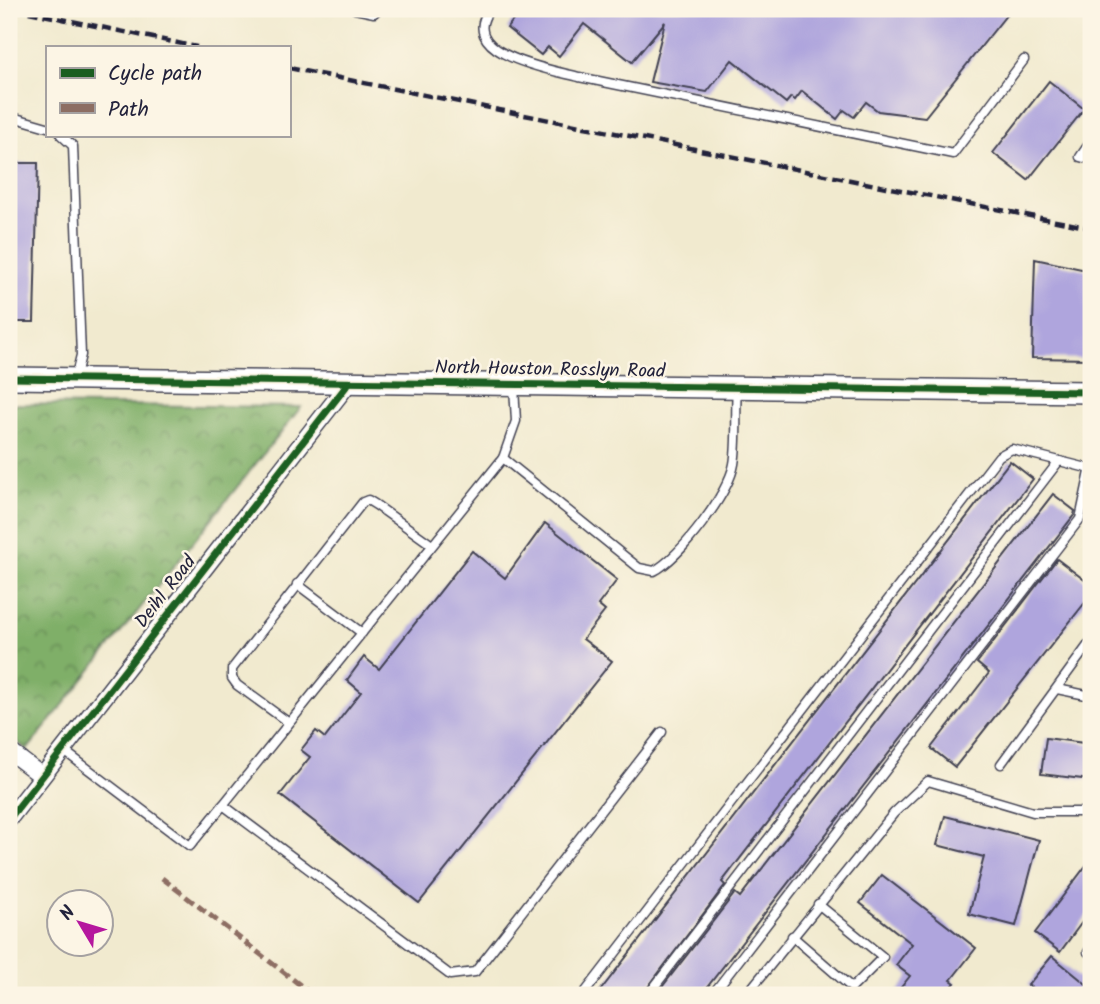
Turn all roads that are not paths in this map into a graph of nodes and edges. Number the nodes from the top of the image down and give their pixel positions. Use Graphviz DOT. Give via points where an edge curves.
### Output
graph roads {
  1 [pos="355,9"];
  2 [pos="378,9"];
  3 [pos="490,9"];
  4 [pos="1024,60"];
  5 [pos="9,116"];
  6 [pos="46,127"];
  7 [pos="62,136"];
  8 [pos="1091,141"];
  9 [pos="1091,159"];
  10 [pos="9,378"];
  11 [pos="75,379"];
  12 [pos="348,384"];
  13 [pos="514,385"];
  14 [pos="737,388"];
  15 [pos="1091,391"];
  16 [pos="503,458"];
  17 [pos="1059,461"];
  18 [pos="1091,468"];
  19 [pos="432,545"];
  20 [pos="297,584"];
  21 [pos="362,633"];
  22 [pos="1091,641"];
  23 [pos="1057,689"];
  24 [pos="1091,696"];
  25 [pos="289,723"];
  26 [pos="662,732"];
  27 [pos="63,750"];
  28 [pos="9,751"];
  29 [pos="1001,764"];
  30 [pos="43,776"];
  31 [pos="223,805"];
  32 [pos="1091,812"];
  33 [pos="9,819"];
  34 [pos="818,904"];
  35 [pos="792,936"];
  36 [pos="583,995"];
  37 [pos="648,995"];
  38 [pos="712,995"];
  39 [pos="746,995"];
  1 -- 2 [label="lane" via="374,13"];
  3 -- 4 [label="lane" via="483,25 486,40 497,51 524,63 953,154"];
  5 -- 6 [label="lane"];
  7 -- 11 [label="lane" via="73,146 81,355"];
  8 -- 9 [label="lane" via="1080,158"];
  10 -- 11 [label="street, North Houston Rosslyn Road"];
  11 -- 12 [label="street, North Houston Rosslyn Road"];
  12 -- 13 [label="street, North Houston Rosslyn Road"];
  12 -- 27 [label="street, Deihl Road"];
  13 -- 14 [label="street, North Houston Rosslyn Road"];
  13 -- 16 [label="lane" via="516,421"];
  14 -- 15 [label="street, North Houston Rosslyn Road"];
  14 -- 16 [label="lane" via="730,481 673,557 653,571 639,568"];
  16 -- 19 [label="lane"];
  17 -- 18 [label="lane"];
  17 -- 36 [label="lane" via="1012,449 999,456"];
  17 -- 37 [label="lane"];
  18 -- 38 [label="lane" via="1080,519"];
  19 -- 20 [label="lane" via="368,500"];
  19 -- 21 [label="lane"];
  20 -- 21 [label="lane"];
  20 -- 25 [label="lane" via="232,669 237,685"];
  21 -- 25 [label="lane"];
  22 -- 23 [label="lane"];
  23 -- 24 [label="lane"];
  23 -- 29 [label="lane"];
  25 -- 31 [label="lane"];
  26 -- 31 [label="lane" via="475,972 461,976 450,975"];
  27 -- 30 [label="street, Deihl Road"];
  27 -- 31 [label="lane" via="190,846"];
  28 -- 30 [label="street"];
  30 -- 33 [label="street, Deihl Road"];
  32 -- 34 [label="lane" via="1033,813 928,781 894,813"];
  34 -- 35 [label="lane"];
  34 -- 35 [label="lane" via="883,957 852,988"];
  35 -- 39 [label="lane"];
}
